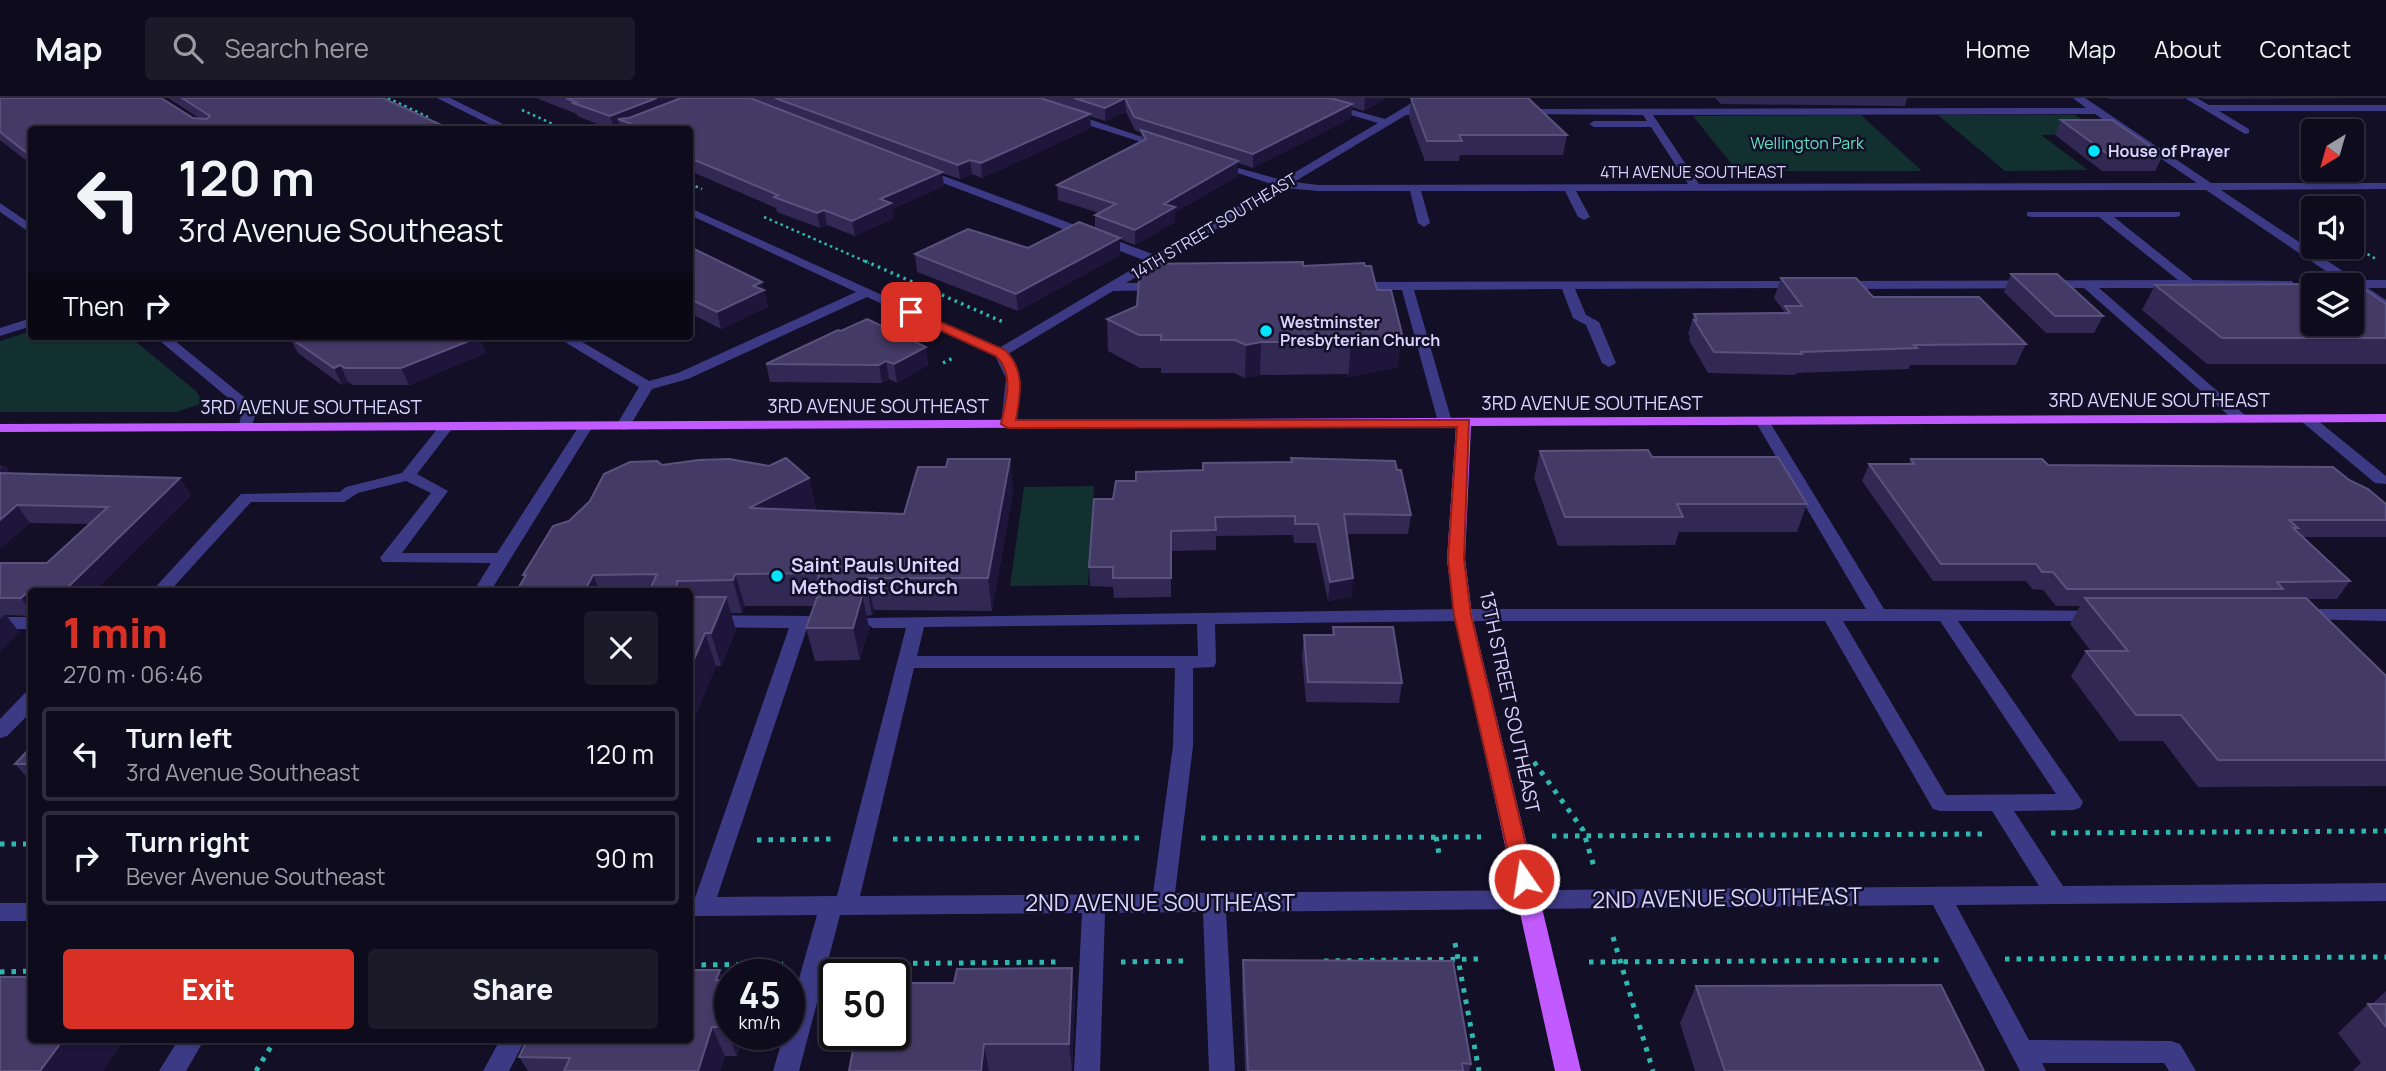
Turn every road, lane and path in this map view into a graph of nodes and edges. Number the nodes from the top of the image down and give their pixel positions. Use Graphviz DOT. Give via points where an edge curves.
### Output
graph roads {
  1 [pos="388,98"];
  2 [pos="442,98"];
  3 [pos="1298,98"];
  4 [pos="1427,98"];
  5 [pos="1935,98"];
  6 [pos="2078,98"];
  7 [pos="2190,98"];
  8 [pos="518,108"];
  9 [pos="2207,108"];
  10 [pos="2386,108"];
  11 [pos="1053,110"];
  12 [pos="1951,111"];
  13 [pos="2096,111"];
  14 [pos="1403,112"];
  15 [pos="1448,112"];
  16 [pos="1501,112"];
  17 [pos="1646,112"];
  18 [pos="432,119"];
  19 [pos="611,121"];
  20 [pos="1386,122"];
  21 [pos="1594,124"];
  22 [pos="1654,124"];
  23 [pos="502,126"];
  24 [pos="557,126"];
  25 [pos="596,126"];
  26 [pos="2245,131"];
  27 [pos="1170,148"];
  28 [pos="1209,160"];
  29 [pos="903,165"];
  30 [pos="1283,184"];
  31 [pos="693,186"];
  32 [pos="2386,186"];
  33 [pos="2063,187"];
  34 [pos="2210,187"];
  35 [pos="1415,188"];
  36 [pos="1569,188"];
  37 [pos="1696,188"];
  38 [pos="702,190"];
  39 [pos="0,206"];
  40 [pos="693,212"];
  41 [pos="753,212"];
  42 [pos="2031,214"];
  43 [pos="2099,214"];
  44 [pos="2176,214"];
  45 [pos="1584,217"];
  46 [pos="1424,223"];
  47 [pos="28,228"];
  48 [pos="2364,252"];
  49 [pos="1157,260"];
  50 [pos="2385,265"];
  51 [pos="1903,272"];
  52 [pos="2100,272"];
  53 [pos="2256,273"];
  54 [pos="2337,273"];
  55 [pos="2087,284"];
  56 [pos="2113,284"];
  57 [pos="2190,284"];
  58 [pos="2271,284"];
  59 [pos="2301,284"];
  60 [pos="2364,284"];
  61 [pos="2386,284"];
  62 [pos="1915,285"];
  63 [pos="1338,286"];
  64 [pos="1407,286"];
  65 [pos="1567,286"];
  66 [pos="1111,287"];
  67 [pos="1177,287"];
  68 [pos="2364,291"];
  69 [pos="867,292"];
  70 [pos="2386,306"];
  71 [pos="28,322"];
  72 [pos="1007,324"];
  73 [pos="0,332"];
  74 [pos="165,340"];
  75 [pos="569,340"];
  76 [pos="1000,353"];
  77 [pos="1609,363"];
  78 [pos="647,386"];
  79 [pos="2306,418"];
  80 [pos="2386,418"];
  81 [pos="2241,419"];
  82 [pos="1762,421"];
  83 [pos="1455,423"];
  84 [pos="1008,424"];
  85 [pos="246,425"];
  86 [pos="447,426"];
  87 [pos="586,426"];
  88 [pos="623,426"];
  89 [pos="0,428"];
  90 [pos="408,476"];
  91 [pos="2381,480"];
  92 [pos="502,558"];
  93 [pos="163,588"];
  94 [pos="483,588"];
  95 [pos="1463,615"];
  96 [pos="1831,615"];
  97 [pos="1880,615"];
  98 [pos="1945,615"];
  99 [pos="2110,615"];
  100 [pos="2290,615"];
  101 [pos="2386,615"];
  102 [pos="1206,618"];
  103 [pos="693,621"];
  104 [pos="800,622"];
  105 [pos="826,622"];
  106 [pos="873,622"];
  107 [pos="916,622"];
  108 [pos="0,623"];
  109 [pos="28,623"];
  110 [pos="906,662"];
  111 [pos="1184,662"];
  112 [pos="28,702"];
  113 [pos="0,731"];
  114 [pos="1534,762"];
  115 [pos="1998,803"];
  116 [pos="2386,831"];
  117 [pos="2017,834"];
  118 [pos="1481,836"];
  119 [pos="1552,836"];
  120 [pos="1584,836"];
  121 [pos="1436,837"];
  122 [pos="1171,838"];
  123 [pos="862,839"];
  124 [pos="726,840"];
  125 [pos="0,844"];
  126 [pos="28,844"];
  127 [pos="1439,853"];
  128 [pos="1595,871"];
  129 [pos="2386,892"];
  130 [pos="2057,895"];
  131 [pos="1940,896"];
  132 [pos="1529,900"];
  133 [pos="1163,903"];
  134 [pos="1214,903"];
  135 [pos="1094,904"];
  136 [pos="696,906"];
  137 [pos="838,906"];
  138 [pos="0,912"];
  139 [pos="28,912"];
  140 [pos="1613,937"];
  141 [pos="1455,943"];
  142 [pos="28,971"];
  143 [pos="0,972"];
  144 [pos="190,1043"];
  145 [pos="273,1043"];
  146 [pos="511,1043"];
  147 [pos="2028,1061"];
  148 [pos="172,1071"];
  149 [pos="256,1071"];
  150 [pos="496,1071"];
  151 [pos="786,1071"];
  152 [pos="1087,1071"];
  153 [pos="1222,1071"];
  154 [pos="1479,1071"];
  155 [pos="1568,1071"];
  156 [pos="1653,1071"];
  157 [pos="2183,1071"];
  1 -- 18 [label="path"];
  2 -- 23 [label="street"];
  3 -- 20 [label="street"];
  4 -- 14 [label="street, 14TH STREET SOUTHEAST"];
  5 -- 12 [label="street"];
  6 -- 13 [label="street"];
  7 -- 9 [label="street"];
  8 -- 24 [label="path"];
  9 -- 10 [label="street"];
  9 -- 26 [label="street"];
  11 -- 27 [label="street"];
  12 -- 13 [label="street"];
  12 -- 17 [label="street"];
  13 -- 34 [label="street"];
  14 -- 15 [label="street"];
  14 -- 20 [label="street, 14TH STREET SOUTHEAST"];
  16 -- 17 [label="street"];
  17 -- 22 [label="street"];
  19 -- 25 [label="path"];
  20 -- 30 [label="street, 14TH STREET SOUTHEAST"];
  21 -- 22 [label="street"];
  22 -- 37 [label="street"];
  28 -- 30 [label="street, 4TH AVENUE SOUTHEAST"];
  29 -- 49 [label="street"];
  30 -- 35 [label="street, 4TH AVENUE SOUTHEAST"];
  30 -- 49 [label="street, 14TH STREET SOUTHEAST"];
  31 -- 38 [label="path"];
  32 -- 34 [label="street, 4TH AVENUE SOUTHEAST"];
  33 -- 34 [label="street, 4TH AVENUE SOUTHEAST"];
  33 -- 37 [label="street, 4TH AVENUE SOUTHEAST"];
  33 -- 43 [label="street"];
  34 -- 54 [label="street"];
  35 -- 36 [label="street, 4TH AVENUE SOUTHEAST"];
  35 -- 46 [label="street"];
  36 -- 37 [label="street, 4TH AVENUE SOUTHEAST"];
  36 -- 45 [label="street"];
  39 -- 47 [label="street"];
  40 -- 69 [label="street"];
  41 -- 72 [label="path"];
  42 -- 43 [label="street"];
  43 -- 44 [label="street"];
  43 -- 57 [label="street"];
  48 -- 50 [label="path"];
  49 -- 66 [label="street, 14TH STREET SOUTHEAST"];
  51 -- 62 [label="street"];
  52 -- 56 [label="street"];
  53 -- 58 [label="street"];
  55 -- 56 [label="street"];
  55 -- 62 [label="street"];
  55 -- 81 [label="street"];
  56 -- 57 [label="street"];
  57 -- 58 [label="street"];
  58 -- 59 [label="street"];
  60 -- 61 [label="street"];
  62 -- 65 [label="street" via="1617,280"];
  63 -- 64 [label="street"];
  64 -- 65 [label="street"];
  64 -- 83 [label="street"];
  65 -- 77 [label="street" via="1580,318 1592,321"];
  66 -- 67 [label="street"];
  66 -- 76 [label="street, 14TH STREET SOUTHEAST"];
  68 -- 70 [label="street"];
  69 -- 76 [label="street"];
  69 -- 78 [label="street" via="683,376"];
  71 -- 73 [label="street"];
  74 -- 85 [label="street" via="239,400 248,416"];
  75 -- 78 [label="street"];
  76 -- 84 [label="street" via="1009,362 1015,385"];
  78 -- 88 [label="street"];
  79 -- 80 [label="main road, 3RD AVENUE SOUTHEAST"];
  79 -- 81 [label="main road, 3RD AVENUE SOUTHEAST"];
  79 -- 91 [label="street"];
  81 -- 82 [label="main road, 3RD AVENUE SOUTHEAST"];
  82 -- 83 [label="main road, 3RD AVENUE SOUTHEAST"];
  82 -- 97 [label="street"];
  83 -- 84 [label="main road, 3RD AVENUE SOUTHEAST"];
  83 -- 95 [label="main road, 13TH STREET SOUTHEAST" via="1456,559"];
  84 -- 88 [label="main road, 3RD AVENUE SOUTHEAST"];
  85 -- 86 [label="main road, 3RD AVENUE SOUTHEAST"];
  85 -- 89 [label="main road, 3RD AVENUE SOUTHEAST"];
  86 -- 87 [label="main road, 3RD AVENUE SOUTHEAST"];
  86 -- 90 [label="street"];
  87 -- 88 [label="main road, 3RD AVENUE SOUTHEAST"];
  87 -- 92 [label="street"];
  90 -- 92 [label="street" via="440,491 390,558"];
  90 -- 93 [label="street" via="344,496 247,497"];
  92 -- 94 [label="street"];
  95 -- 96 [label="street"];
  95 -- 102 [label="street"];
  95 -- 132 [label="main road, 13TH STREET SOUTHEAST"];
  96 -- 97 [label="street"];
  96 -- 115 [label="street" via="1940,803"];
  97 -- 98 [label="street"];
  98 -- 99 [label="street"];
  98 -- 115 [label="street" via="2073,802"];
  100 -- 101 [label="street"];
  102 -- 107 [label="street"];
  102 -- 111 [label="street" via="1207,662"];
  103 -- 104 [label="street"];
  104 -- 105 [label="street"];
  104 -- 124 [label="street"];
  106 -- 107 [label="street"];
  107 -- 110 [label="street"];
  108 -- 109 [label="street"];
  110 -- 111 [label="street"];
  110 -- 123 [label="street"];
  111 -- 122 [label="street" via="1183,746"];
  112 -- 113 [label="street"];
  114 -- 120 [label="path"];
  115 -- 117 [label="street"];
  116 -- 117 [label="path"];
  117 -- 120 [label="path"];
  117 -- 130 [label="street"];
  118 -- 121 [label="path"];
  119 -- 120 [label="path"];
  120 -- 128 [label="path"];
  121 -- 122 [label="path"];
  121 -- 127 [label="path"];
  122 -- 123 [label="path"];
  122 -- 133 [label="street"];
  123 -- 124 [label="path"];
  123 -- 137 [label="street"];
  124 -- 136 [label="street"];
  125 -- 126 [label="path"];
  129 -- 130 [label="street, 2ND AVENUE SOUTHEAST"];
  130 -- 131 [label="street, 2ND AVENUE SOUTHEAST"];
  131 -- 132 [label="street, 2ND AVENUE SOUTHEAST"];
  131 -- 147 [label="street"];
  132 -- 134 [label="street, 2ND AVENUE SOUTHEAST"];
  132 -- 155 [label="main road, 13TH STREET SOUTHEAST"];
  133 -- 134 [label="street, 2ND AVENUE SOUTHEAST"];
  133 -- 135 [label="street, 2ND AVENUE SOUTHEAST"];
  134 -- 153 [label="street"];
  135 -- 137 [label="street, 2ND AVENUE SOUTHEAST"];
  135 -- 152 [label="street"];
  136 -- 137 [label="street, 2ND AVENUE SOUTHEAST"];
  137 -- 151 [label="street"];
  138 -- 139 [label="street"];
  140 -- 156 [label="path"];
  141 -- 154 [label="path"];
  142 -- 143 [label="path"];
  144 -- 148 [label="street"];
  145 -- 149 [label="path"];
  146 -- 150 [label="street"];
  147 -- 157 [label="street" via="2171,1052"];
}
